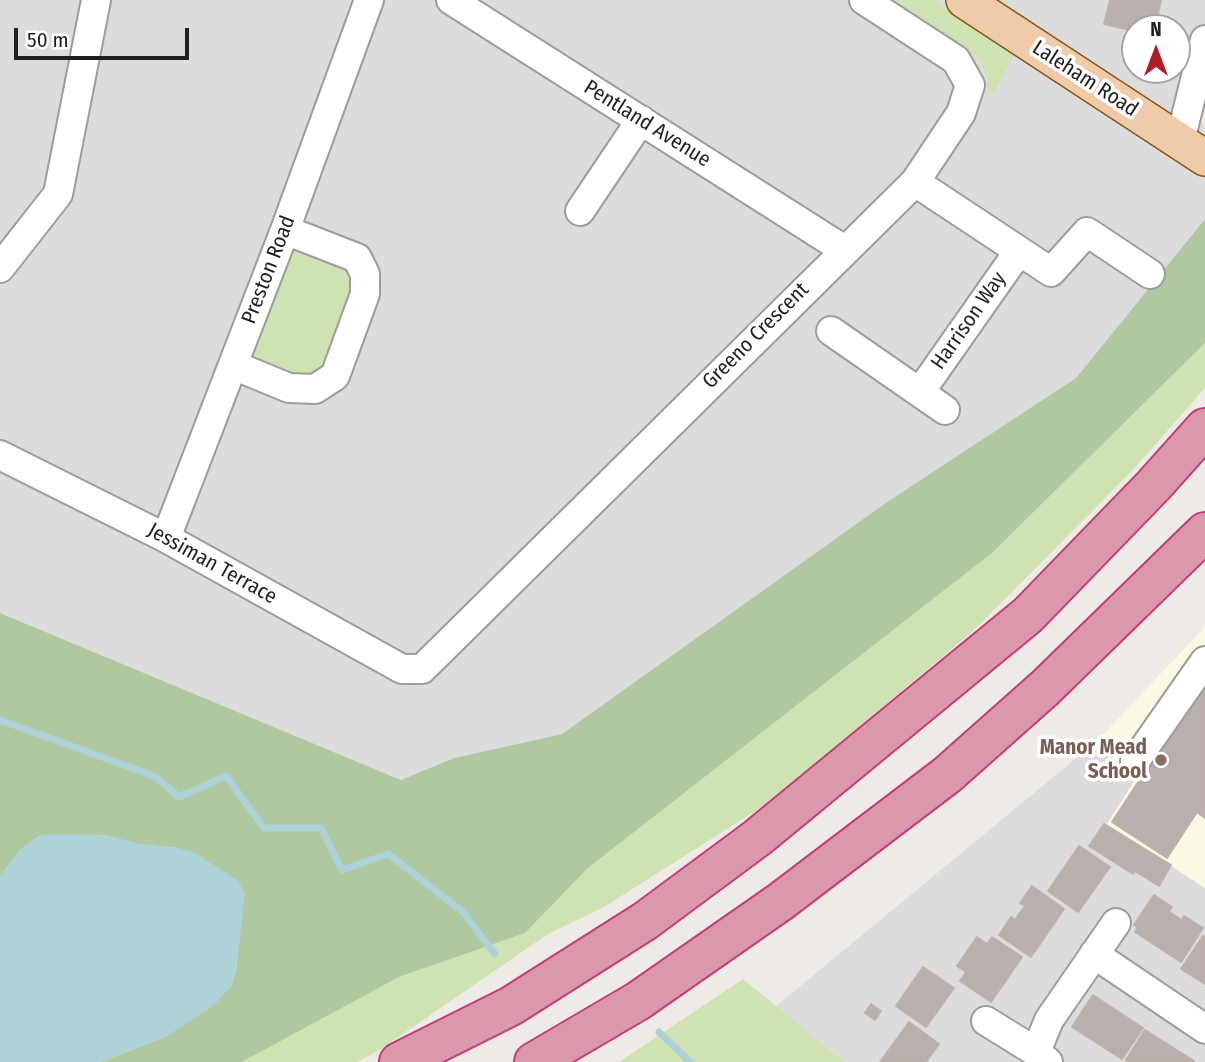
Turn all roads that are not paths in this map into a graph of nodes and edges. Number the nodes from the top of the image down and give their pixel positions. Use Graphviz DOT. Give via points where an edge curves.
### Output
graph roads {
  1 [pos="96,0"];
  2 [pos="369,0"];
  3 [pos="451,0"];
  4 [pos="864,0"];
  5 [pos="964,0"];
  6 [pos="1205,40"];
  7 [pos="641,120"];
  8 [pos="1192,149"];
  9 [pos="915,182"];
  10 [pos="580,211"];
  11 [pos="285,230"];
  12 [pos="843,249"];
  13 [pos="1019,251"];
  14 [pos="0,268"];
  15 [pos="1150,274"];
  16 [pos="831,331"];
  17 [pos="233,365"];
  18 [pos="920,392"];
  19 [pos="945,410"];
  20 [pos="1205,428"];
  21 [pos="0,455"];
  22 [pos="1205,532"];
  23 [pos="166,538"];
  24 [pos="1205,660"];
  25 [pos="422,669"];
  26 [pos="1135,761"];
  27 [pos="1116,923"];
  28 [pos="1094,954"];
  29 [pos="986,1021"];
  30 [pos="1205,1029"];
  31 [pos="1042,1057"];
  32 [pos="399,1062"];
  33 [pos="534,1062"];
  1 -- 14 [label="street" via="58,194"];
  2 -- 11 [label="street, Preston Road"];
  3 -- 7 [label="street, Pentland Avenue"];
  4 -- 9 [label="street, Greeno Crescent" via="956,61 970,85 961,113"];
  5 -- 8 [label="main road, Laleham Road"];
  6 -- 8 [label="street"];
  7 -- 10 [label="street"];
  7 -- 12 [label="street, Pentland Avenue"];
  9 -- 12 [label="street, Greeno Crescent"];
  9 -- 13 [label="street, Harrison Way"];
  11 -- 17 [label="street, Preston Road"];
  11 -- 17 [label="street" via="357,258 365,274 365,294 335,376 315,389 289,388"];
  12 -- 25 [label="street, Greeno Crescent"];
  13 -- 15 [label="street, Harrison Way" via="1051,272 1087,232"];
  13 -- 18 [label="street, Harrison Way"];
  16 -- 18 [label="street, Harrison Way"];
  17 -- 23 [label="street, Preston Road"];
  18 -- 19 [label="street, Harrison Way"];
  20 -- 32 [label="highway" via="1028,615 757,838 645,921 522,999"];
  21 -- 23 [label="street, Jessiman Terrace"];
  22 -- 33 [label="highway" via="1045,688 947,775 780,902 638,1001"];
  23 -- 25 [label="street, Jessiman Terrace" via="402,669"];
  24 -- 26 [label="street"];
  27 -- 28 [label="street"];
  28 -- 30 [label="street"];
  28 -- 31 [label="street" via="1049,1020"];
  29 -- 31 [label="street"];
}
